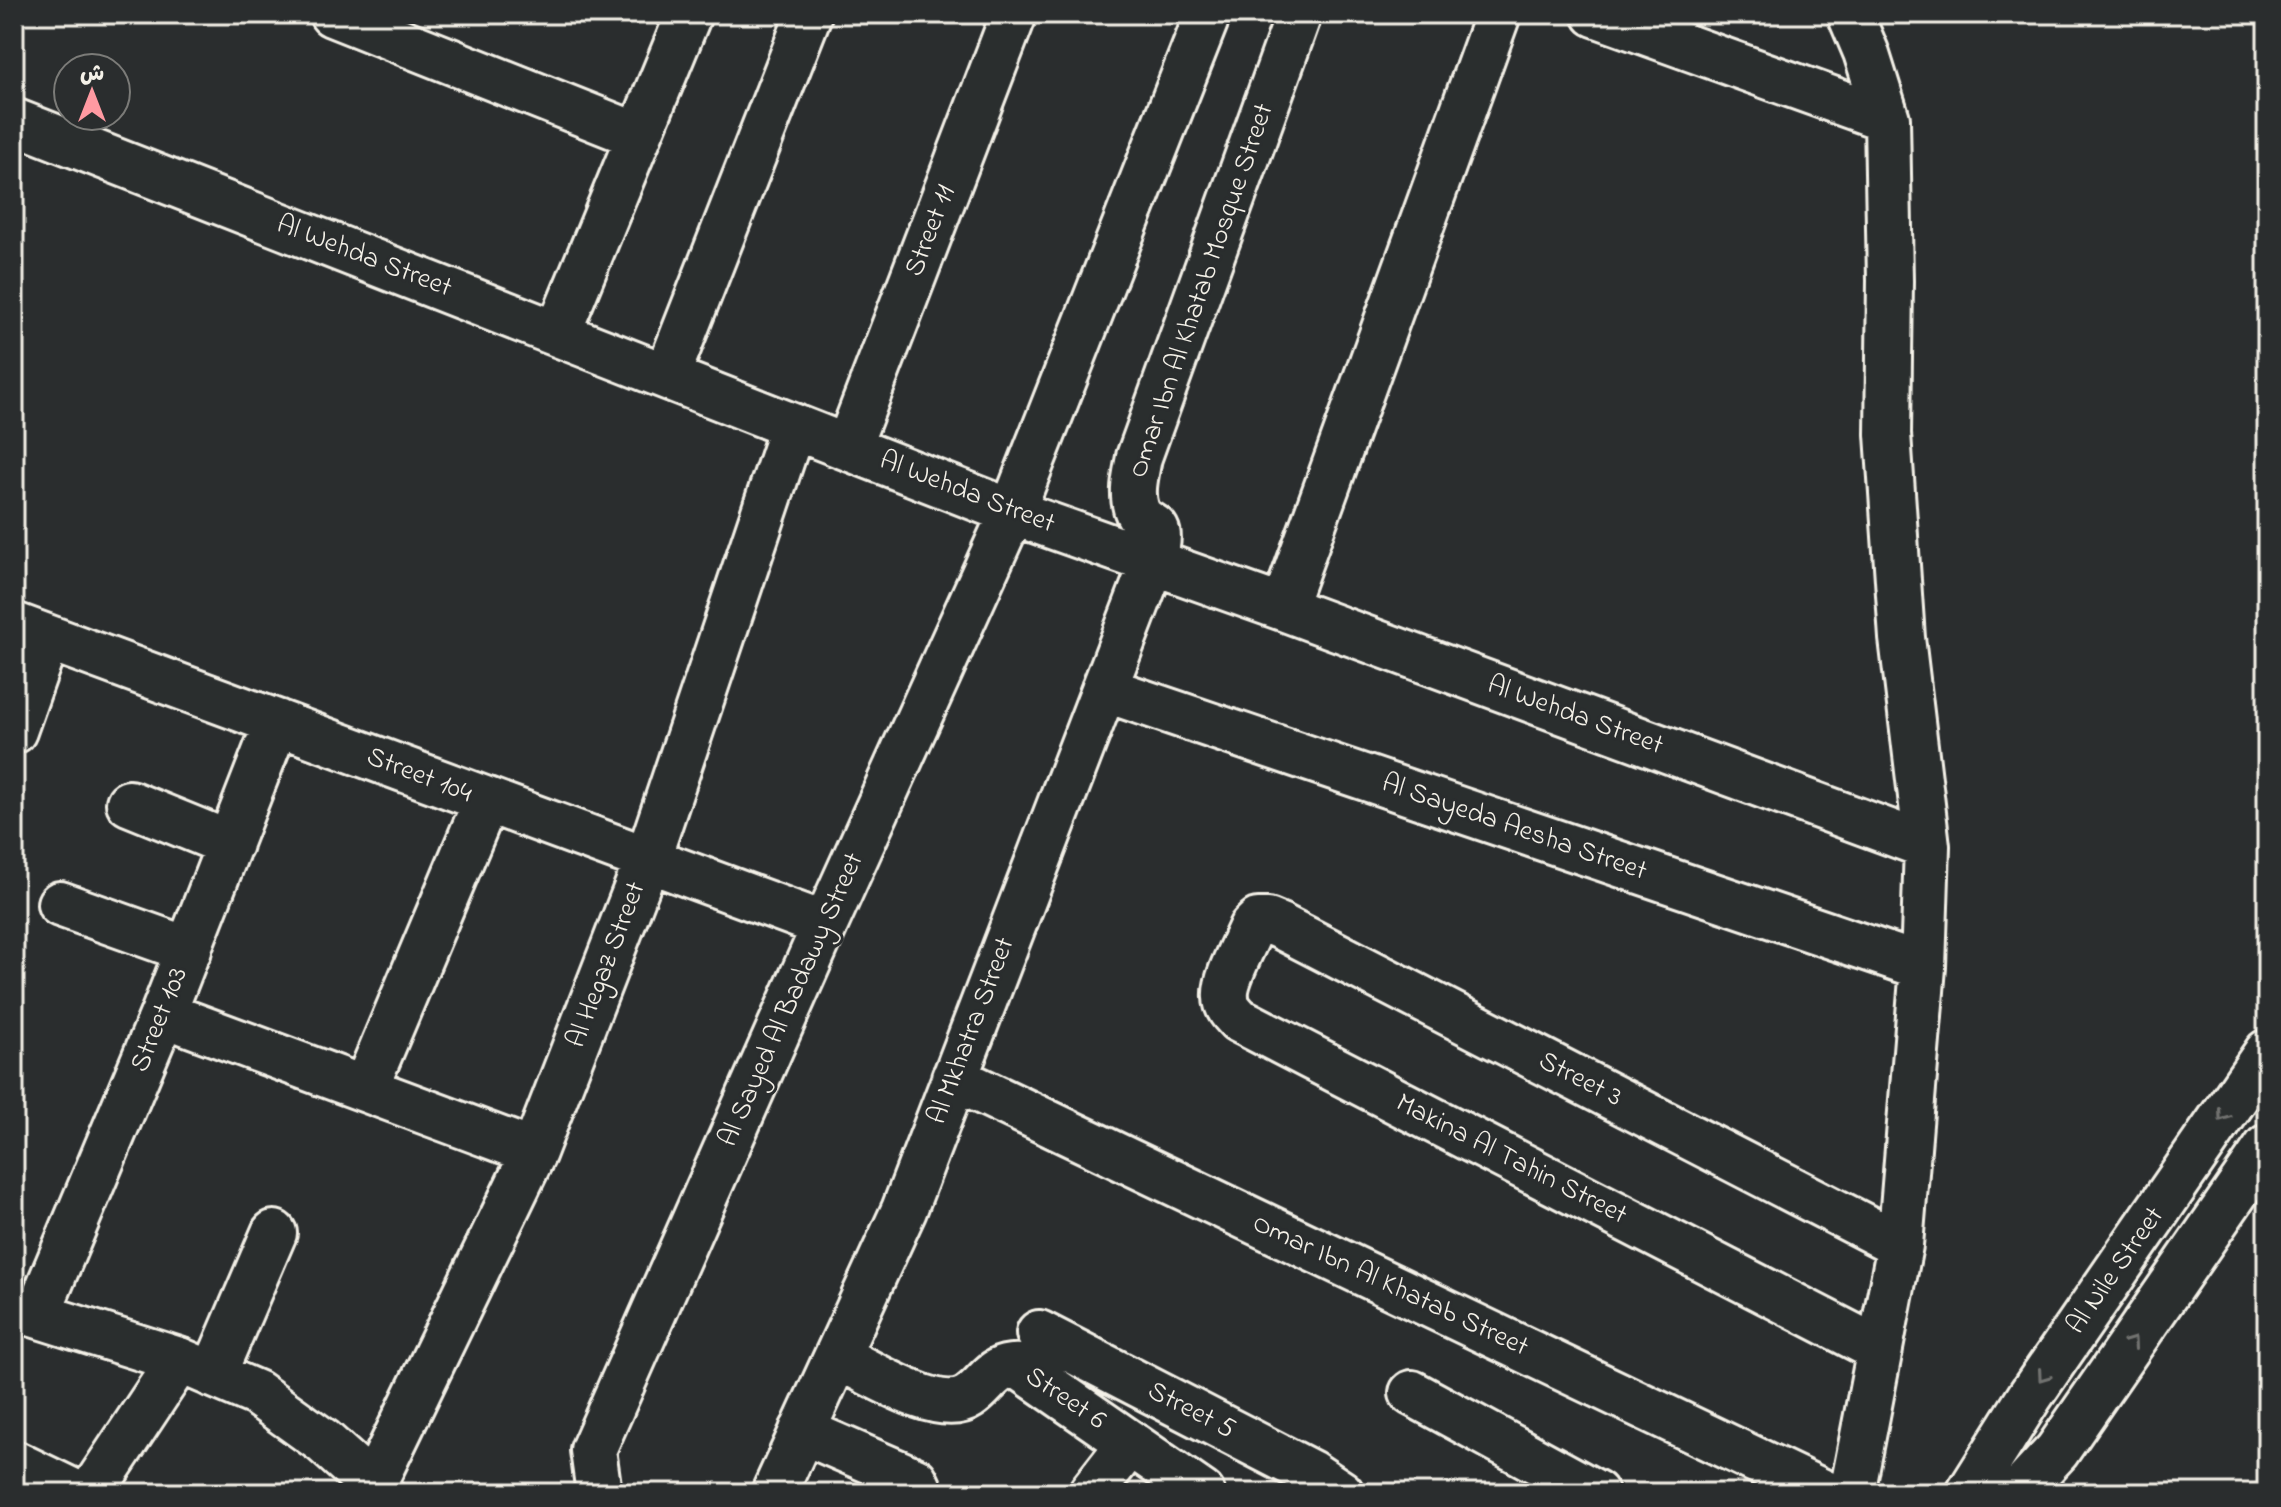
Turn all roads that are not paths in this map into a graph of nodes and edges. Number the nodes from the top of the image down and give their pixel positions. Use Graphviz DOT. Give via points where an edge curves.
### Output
graph roads {
  1 [pos="332,14"];
  2 [pos="689,14"];
  3 [pos="809,14"];
  4 [pos="1014,14"];
  5 [pos="1208,14"];
  6 [pos="1299,14"];
  7 [pos="1498,14"];
  8 [pos="1595,14"];
  9 [pos="1850,14"];
  10 [pos="1887,119"];
  11 [pos="14,121"];
  12 [pos="639,136"];
  13 [pos="558,333"];
  14 [pos="667,376"];
  15 [pos="793,426"];
  16 [pos="848,447"];
  17 [pos="1012,512"];
  18 [pos="1153,562"];
  19 [pos="1283,608"];
  20 [pos="31,631"];
  21 [pos="1104,689"];
  22 [pos="277,722"];
  23 [pos="14,731"];
  24 [pos="486,801"];
  25 [pos="129,803"];
  26 [pos="230,844"];
  27 [pos="1927,846"];
  28 [pos="647,861"];
  29 [pos="60,904"];
  30 [pos="1258,921"];
  31 [pos="825,925"];
  32 [pos="189,950"];
  33 [pos="1923,967"];
  34 [pos="163,1014"];
  35 [pos="2267,1052"];
  36 [pos="954,1078"];
  37 [pos="365,1089"];
  38 [pos="2267,1147"];
  39 [pos="534,1152"];
  40 [pos="274,1233"];
  41 [pos="1900,1245"];
  42 [pos="26,1312"];
  43 [pos="1039,1333"];
  44 [pos="1880,1350"];
  45 [pos="837,1356"];
  46 [pos="196,1367"];
  47 [pos="1412,1393"];
  48 [pos="802,1431"];
  49 [pos="1130,1443"];
  50 [pos="14,1463"];
  51 [pos="377,1489"];
  52 [pos="76,1493"];
  53 [pos="91,1493"];
  54 [pos="599,1493"];
  55 [pos="774,1493"];
  56 [pos="921,1493"];
  57 [pos="1091,1493"];
  58 [pos="1202,1493"];
  59 [pos="1341,1493"];
  60 [pos="1596,1493"];
  61 [pos="1825,1493"];
  62 [pos="1852,1493"];
  63 [pos="1969,1493"];
  64 [pos="2018,1493"];
  1 -- 12 [label="street"];
  2 -- 12 [label="street"];
  3 -- 14 [label="street"];
  4 -- 16 [label="street, Street 11"];
  5 -- 17 [label="street, Al Sayed Al Badawy Street"];
  6 -- 18 [label="street, Omar Ibn Al Khatab Mosque Street" via="1139,457 1133,490 1137,512 1157,529 1160,540"];
  7 -- 19 [label="street"];
  8 -- 10 [label="street"];
  9 -- 10 [label="street"];
  10 -- 27 [label="street" via="1888,434 1902,638"];
  11 -- 13 [label="street, Al Wehda Street"];
  12 -- 13 [label="street"];
  13 -- 14 [label="street, Al Wehda Street"];
  14 -- 15 [label="street, Al Wehda Street"];
  15 -- 16 [label="street, Al Wehda Street"];
  15 -- 28 [label="street, Al Hegaz Street"];
  16 -- 17 [label="street, Al Wehda Street"];
  17 -- 18 [label="street, Al Wehda Street"];
  17 -- 31 [label="street, Al Sayed Al Badawy Street"];
  18 -- 19 [label="street, Al Wehda Street"];
  18 -- 21 [label="street, Al Mkhatra Street"];
  19 -- 27 [label="street, Al Wehda Street"];
  20 -- 22 [label="street, Street 104"];
  20 -- 23 [label="street"];
  21 -- 33 [label="street, Al Sayeda Aesha Street"];
  21 -- 36 [label="street, Al Mkhatra Street"];
  22 -- 24 [label="street, Street 104"];
  22 -- 26 [label="street, Street 103"];
  24 -- 28 [label="street, Street 104"];
  24 -- 37 [label="street"];
  25 -- 26 [label="street"];
  26 -- 32 [label="street, Street 103"];
  27 -- 33 [label="street"];
  28 -- 31 [label="street, Street 104"];
  28 -- 39 [label="street, Al Hegaz Street"];
  29 -- 32 [label="street"];
  30 -- 41 [label="street, Street 3" via="1280,926"];
  30 -- 44 [label="street, Makina Al Tahin Street" via="1228,984 1229,1009 1239,1020"];
  31 -- 54 [label="street, Al Sayed Al Badawy Street" via="593,1450"];
  32 -- 34 [label="street, Street 103"];
  33 -- 41 [label="street"];
  34 -- 37 [label="street"];
  34 -- 42 [label="street, Street 103"];
  35 -- 63 [label="street, Al Nile Street, one-way"];
  36 -- 45 [label="street, Al Mkhatra Street" via="904,1210"];
  36 -- 61 [label="street, Omar Ibn Al Khatab Street"];
  37 -- 39 [label="street"];
  64 -- 38 [label="street, Al Nile Street, one-way" via="2057,1451"];
  39 -- 51 [label="street, Al Hegaz Street"];
  40 -- 46 [label="street"];
  41 -- 44 [label="street"];
  42 -- 46 [label="street"];
  43 -- 59 [label="street, Street 5"];
  44 -- 62 [label="street"];
  45 -- 48 [label="street, Al Mkhatra Street"];
  45 -- 49 [label="street, Street 6" via="927,1399 950,1403 967,1398 996,1371 1020,1367"];
  46 -- 51 [label="street" via="256,1393 323,1441"];
  46 -- 53 [label="street"];
  47 -- 60 [label="street"];
  48 -- 55 [label="street, Al Mkhatra Street"];
  48 -- 56 [label="street" via="915,1480"];
  49 -- 57 [label="street"];
  49 -- 58 [label="street, Street 6"];
  50 -- 52 [label="street"];
}
